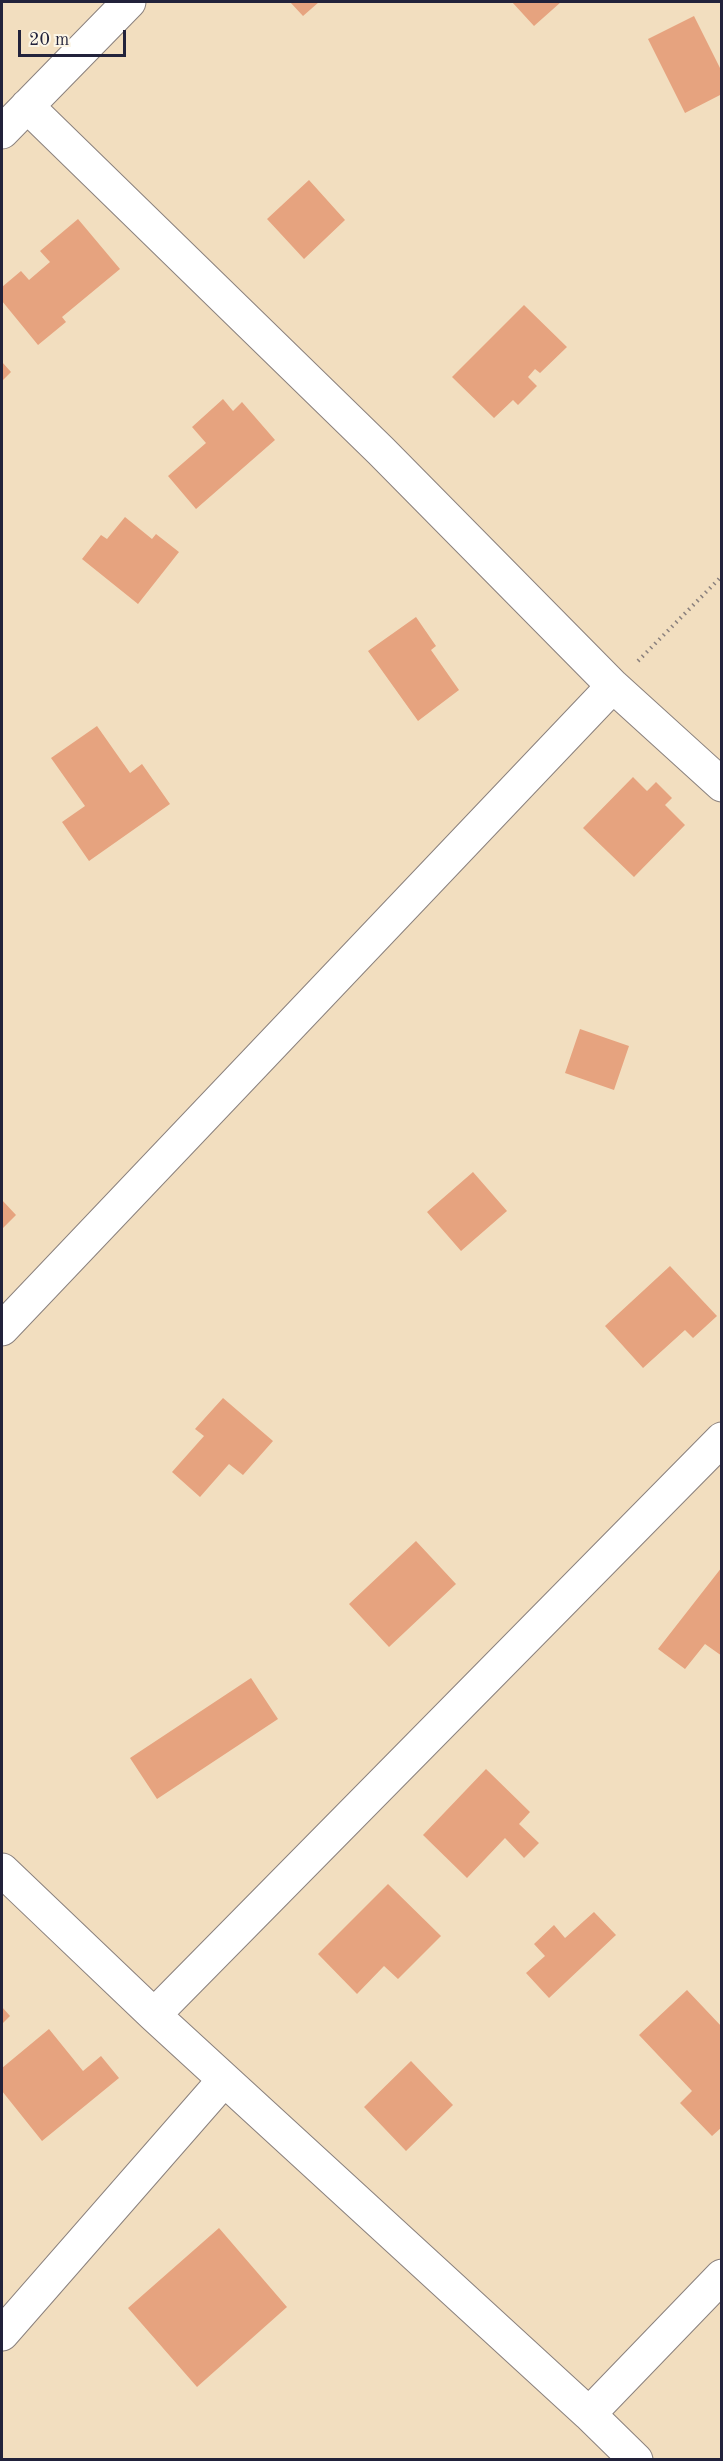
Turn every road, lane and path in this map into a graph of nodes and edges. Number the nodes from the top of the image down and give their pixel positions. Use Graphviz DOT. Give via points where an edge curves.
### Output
graph roads {
  1 [pos="129,2"];
  2 [pos="27,106"];
  3 [pos="2,132"];
  4 [pos="722,576"];
  5 [pos="613,686"];
  6 [pos="722,785"];
  7 [pos="2,1329"];
  8 [pos="722,1439"];
  9 [pos="2,1870"];
  10 [pos="154,2015"];
  11 [pos="224,2080"];
  12 [pos="722,2276"];
  13 [pos="2,2334"];
  14 [pos="589,2414"];
  15 [pos="636,2460"];
  1 -- 2 [label="street"];
  2 -- 3 [label="street"];
  2 -- 5 [label="street" via="381,451"];
  4 -- 5 [label="path"];
  5 -- 6 [label="street"];
  5 -- 7 [label="street"];
  8 -- 10 [label="street"];
  9 -- 10 [label="street"];
  10 -- 11 [label="street"];
  11 -- 13 [label="street"];
  11 -- 14 [label="street"];
  12 -- 14 [label="street"];
  14 -- 15 [label="street"];
}
